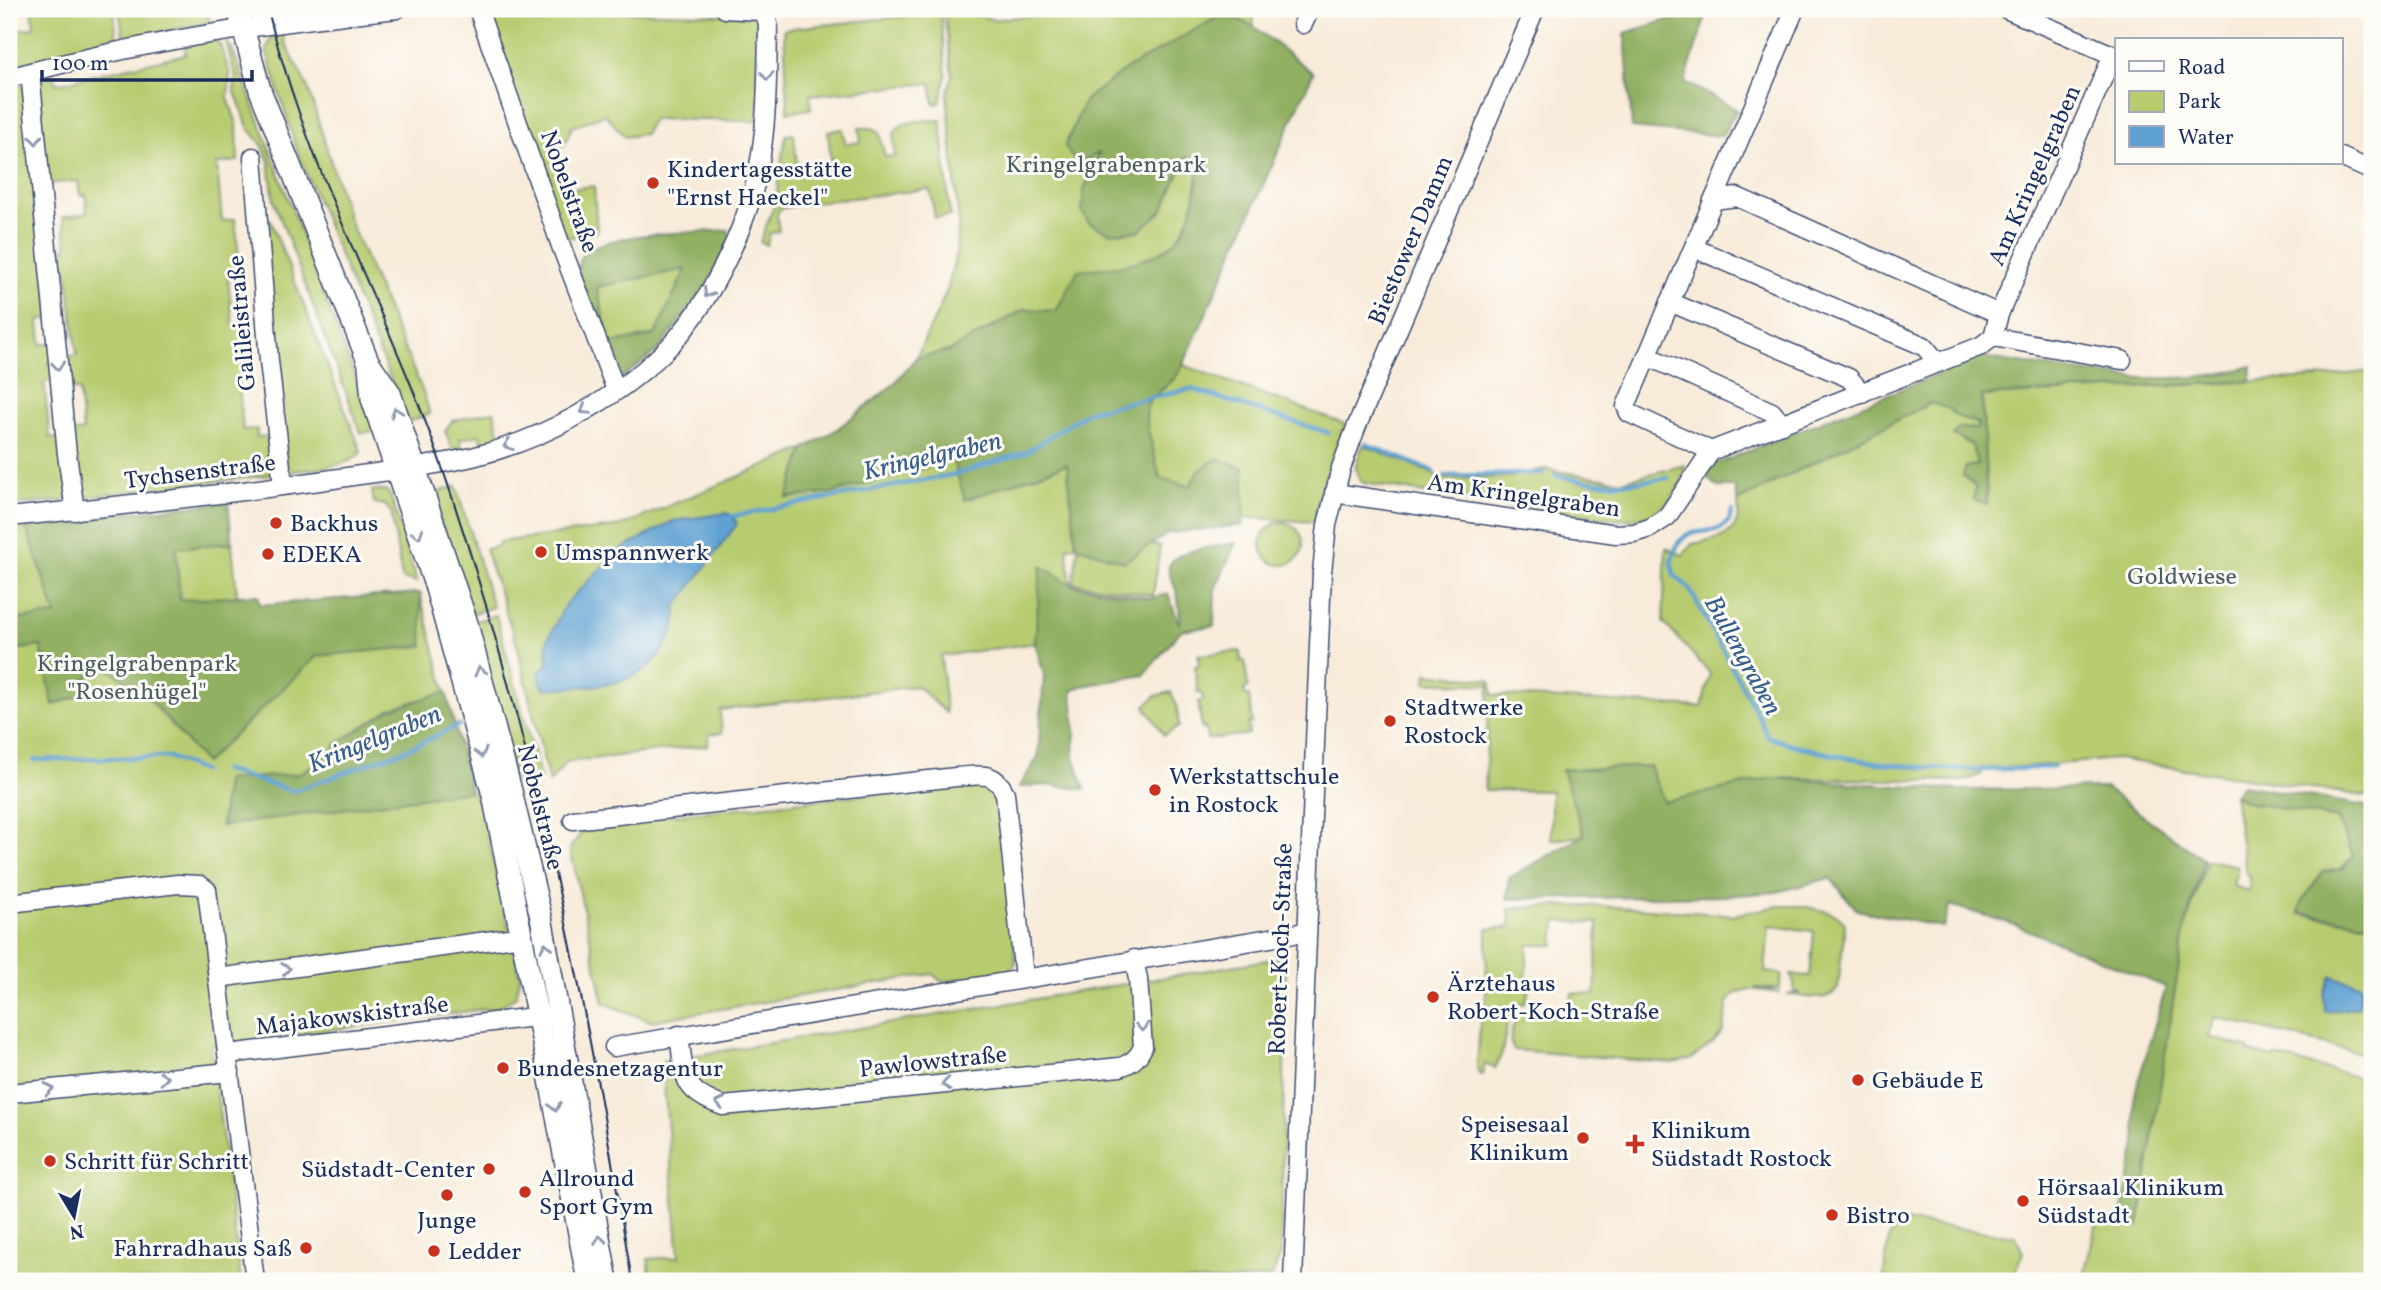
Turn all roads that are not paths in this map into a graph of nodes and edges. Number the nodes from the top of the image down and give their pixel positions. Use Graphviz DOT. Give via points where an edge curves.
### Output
graph roads {
  1 [pos="397,9"];
  2 [pos="478,9"];
  3 [pos="725,9"];
  4 [pos="1535,9"];
  5 [pos="1795,9"];
  6 [pos="2006,9"];
  7 [pos="769,11"];
  8 [pos="241,18"];
  9 [pos="2115,56"];
  10 [pos="30,72"];
  11 [pos="9,78"];
  12 [pos="253,157"];
  13 [pos="2342,157"];
  14 [pos="2372,171"];
  15 [pos="1713,200"];
  16 [pos="1694,248"];
  17 [pos="1670,302"];
  18 [pos="1999,314"];
  19 [pos="1993,337"];
  20 [pos="1647,356"];
  21 [pos="2122,360"];
  22 [pos="1938,363"];
  23 [pos="616,390"];
  24 [pos="1862,393"];
  25 [pos="1782,424"];
  26 [pos="1711,451"];
  27 [pos="406,468"];
  28 [pos="283,485"];
  29 [pos="1334,493"];
  30 [pos="75,511"];
  31 [pos="9,517"];
  32 [pos="573,820"];
  33 [pos="9,902"];
  34 [pos="1306,932"];
  35 [pos="522,936"];
  36 [pos="1134,959"];
  37 [pos="218,978"];
  38 [pos="1024,978"];
  39 [pos="548,1015"];
  40 [pos="679,1035"];
  41 [pos="614,1047"];
  42 [pos="229,1063"];
  43 [pos="9,1093"];
  44 [pos="255,1281"];
  45 [pos="588,1281"];
  46 [pos="607,1281"];
  47 [pos="1293,1281"];
  1 -- 8 [label="street"];
  2 -- 23 [label="street, Nobelstraße"];
  3 -- 7 [label="street"];
  4 -- 29 [label="street, Biestower Damm" via="1356,428"];
  5 -- 15 [label="street"];
  6 -- 9 [label="street"];
  7 -- 23 [label="street, Tychsenstraße, one-way" via="765,132 744,221 710,292 682,331 665,351"];
  8 -- 10 [label="street"];
  8 -- 27 [label="main road, Nobelstraße" via="260,90 368,361 372,399"];
  9 -- 18 [label="street, Am Kringelgraben"];
  10 -- 11 [label="street"];
  10 -- 30 [label="street, one-way"];
  12 -- 28 [label="street, Galileistraße"];
  13 -- 14 [label="street"];
  15 -- 16 [label="street"];
  15 -- 18 [label="street" via="1737,197"];
  16 -- 17 [label="street"];
  16 -- 22 [label="street" via="1924,346"];
  17 -- 20 [label="street"];
  17 -- 24 [label="street" via="1849,378"];
  18 -- 19 [label="street, Am Kringelgraben"];
  19 -- 21 [label="street"];
  19 -- 22 [label="street"];
  20 -- 25 [label="street" via="1772,412"];
  20 -- 26 [label="street" via="1629,395 1629,413"];
  22 -- 24 [label="street"];
  23 -- 27 [label="street, Tychsenstraße, one-way" via="553,429 477,456"];
  24 -- 25 [label="street"];
  25 -- 26 [label="street"];
  26 -- 29 [label="street, Am Kringelgraben" via="1667,517 1634,533"];
  27 -- 28 [label="street, Tychsenstraße"];
  27 -- 35 [label="main road, Nobelstraße, one-way" via="489,783"];
  39 -- 27 [label="main road, Nobelstraße, one-way" via="541,916 511,791 466,620"];
  28 -- 30 [label="street, Tychsenstraße"];
  29 -- 34 [label="street, Robert-Koch-Straße" via="1322,572"];
  30 -- 31 [label="street, Tychsenstraße"];
  32 -- 38 [label="street, Nobelstraße" via="990,776 999,780 1005,793"];
  33 -- 37 [label="street, Majakowskistraße" via="200,885 207,890"];
  34 -- 36 [label="street"];
  34 -- 47 [label="street, Robert-Koch-Straße"];
  37 -- 35 [label="street, one-way"];
  35 -- 39 [label="main road, Nobelstraße"];
  36 -- 38 [label="street"];
  36 -- 40 [label="street, Pawlowstraße, one-way" via="1143,1047 1130,1064 1120,1067 723,1106 694,1093 686,1081"];
  37 -- 42 [label="street, Majakowskistraße"];
  38 -- 40 [label="street"];
  39 -- 42 [label="street, Majakowskistraße"];
  39 -- 45 [label="main road, Nobelstraße, one-way"];
  46 -- 39 [label="main road, Nobelstraße, one-way"];
  40 -- 41 [label="street"];
  43 -- 42 [label="street, Majakowskistraße, one-way" via="207,1074"];
  42 -- 44 [label="street"];
}
